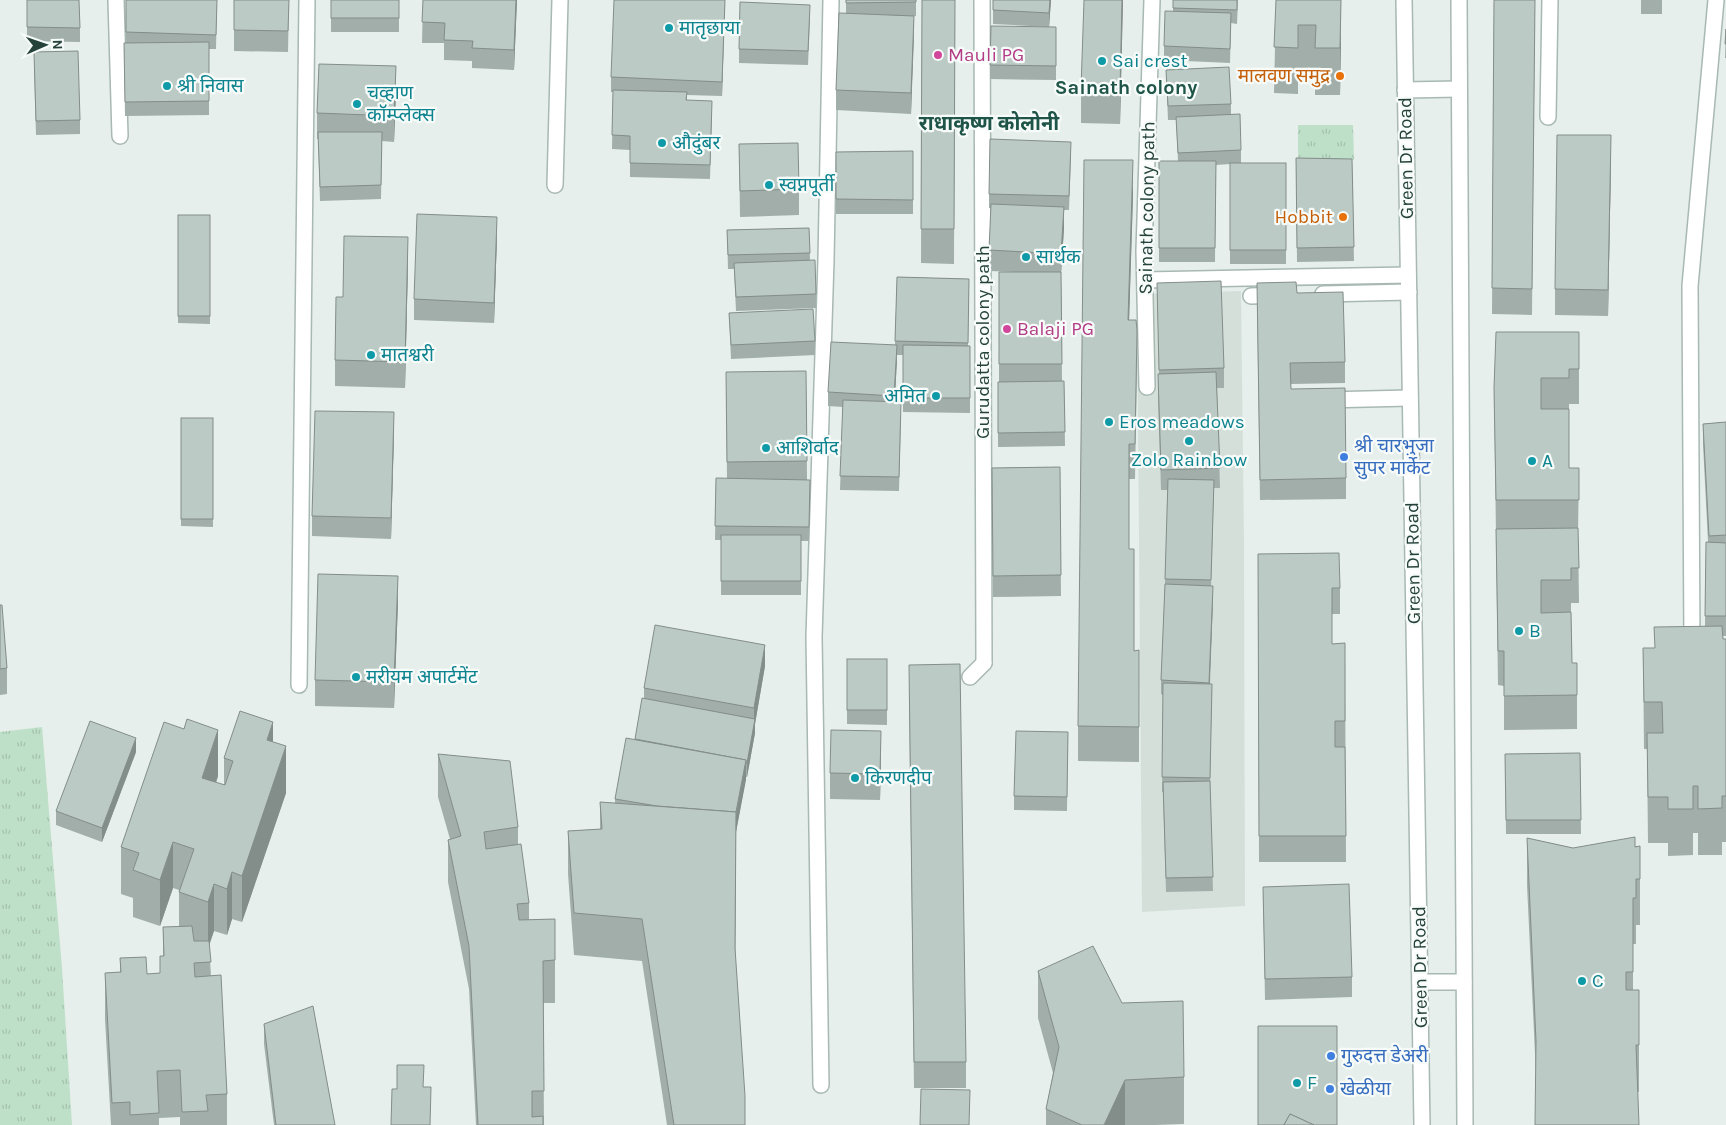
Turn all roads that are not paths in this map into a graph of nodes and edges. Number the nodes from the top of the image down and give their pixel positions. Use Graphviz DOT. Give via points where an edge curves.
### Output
graph roads {
  1 [pos="116,0"];
  2 [pos="308,0"];
  3 [pos="560,0"];
  4 [pos="831,0"];
  5 [pos="982,0"];
  6 [pos="1152,0"];
  7 [pos="1404,0"];
  8 [pos="1459,0"];
  9 [pos="1550,0"];
  10 [pos="1716,0"];
  11 [pos="1459,88"];
  12 [pos="1405,90"];
  13 [pos="1548,117"];
  14 [pos="120,136"];
  15 [pos="555,185"];
  16 [pos="1408,274"];
  17 [pos="1145,280"];
  18 [pos="1409,292"];
  19 [pos="1291,295"];
  20 [pos="1311,295"];
  21 [pos="1251,296"];
  22 [pos="1147,387"];
  23 [pos="1410,398"];
  24 [pos="1307,400"];
  25 [pos="1692,663"];
  26 [pos="970,677"];
  27 [pos="299,685"];
  28 [pos="1420,982"];
  29 [pos="1464,982"];
  30 [pos="821,1085"];
  31 [pos="1422,1125"];
  32 [pos="1465,1125"];
  1 -- 14 [label="street"];
  2 -- 27 [label="street"];
  3 -- 15 [label="street"];
  4 -- 30 [label="street" via="814,637"];
  5 -- 26 [label="street, Gurudatta colony path" via="984,663"];
  6 -- 17 [label="street, Sainath colony path"];
  7 -- 12 [label="street, Green Dr Road"];
  8 -- 11 [label="street"];
  9 -- 13 [label="street"];
  10 -- 25 [label="street" via="1690,286"];
  11 -- 12 [label="street"];
  11 -- 29 [label="street"];
  12 -- 16 [label="street, Green Dr Road"];
  16 -- 17 [label="street"];
  16 -- 18 [label="street, Green Dr Road"];
  17 -- 22 [label="street, Sainath colony path"];
  18 -- 20 [label="street"];
  18 -- 23 [label="street, Green Dr Road"];
  19 -- 21 [label="street"];
  23 -- 24 [label="street"];
  23 -- 28 [label="street, Green Dr Road"];
  28 -- 29 [label="street"];
  28 -- 31 [label="street, Green Dr Road"];
  29 -- 32 [label="street"];
}
